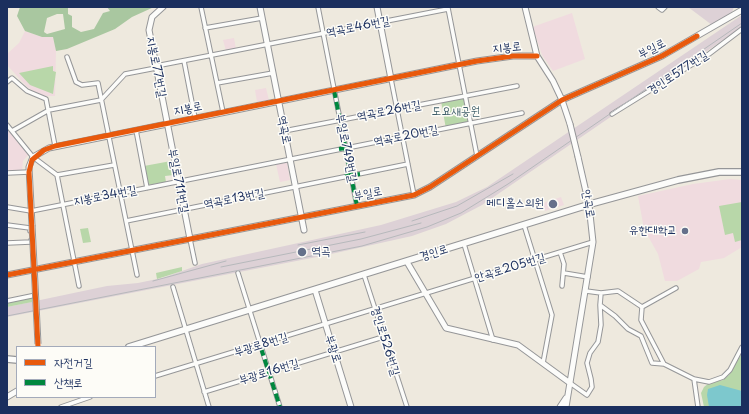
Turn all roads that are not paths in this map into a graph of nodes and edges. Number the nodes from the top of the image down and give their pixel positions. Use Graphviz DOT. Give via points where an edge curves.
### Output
graph roads {
  1 [pos="163,7"];
  2 [pos="202,7"];
  3 [pos="260,7"];
  4 [pos="318,7"];
  5 [pos="377,7"];
  6 [pos="525,7"];
  7 [pos="658,7"];
  8 [pos="664,7"];
  9 [pos="448,8"];
  10 [pos="742,10"];
  11 [pos="262,18"];
  12 [pos="380,23"];
  13 [pos="205,28"];
  14 [pos="742,29"];
  15 [pos="323,34"];
  16 [pos="267,45"];
  17 [pos="212,56"];
  18 [pos="536,56"];
  19 [pos="67,57"];
  20 [pos="184,61"];
  21 [pos="459,65"];
  22 [pos="156,67"];
  23 [pos="273,73"];
  24 [pos="390,79"];
  25 [pos="7,82"];
  26 [pos="217,83"];
  27 [pos="517,86"];
  28 [pos="334,90"];
  29 [pos="465,96"];
  30 [pos="101,100"];
  31 [pos="562,100"];
  32 [pos="278,102"];
  33 [pos="49,110"];
  34 [pos="396,110"];
  35 [pos="223,112"];
  36 [pos="522,113"];
  37 [pos="612,114"];
  38 [pos="195,118"];
  39 [pos="340,121"];
  40 [pos="167,123"];
  41 [pos="470,124"];
  42 [pos="7,125"];
  43 [pos="136,130"];
  44 [pos="12,131"];
  45 [pos="284,131"];
  46 [pos="109,135"];
  47 [pos="402,137"];
  48 [pos="55,146"];
  49 [pos="346,148"];
  50 [pos="477,156"];
  51 [pos="33,157"];
  52 [pos="290,159"];
  53 [pos="114,164"];
  54 [pos="408,164"];
  55 [pos="29,172"];
  56 [pos="742,172"];
  57 [pos="7,173"];
  58 [pos="57,175"];
  59 [pos="351,175"];
  60 [pos="178,181"];
  61 [pos="295,187"];
  62 [pos="147,188"];
  63 [pos="119,193"];
  64 [pos="414,195"];
  65 [pos="63,204"];
  66 [pos="589,205"];
  67 [pos="357,206"];
  68 [pos="7,207"];
  69 [pos="184,209"];
  70 [pos="31,211"];
  71 [pos="301,216"];
  72 [pos="126,221"];
  73 [pos="524,225"];
  74 [pos="7,226"];
  75 [pos="31,226"];
  76 [pos="304,230"];
  77 [pos="190,239"];
  78 [pos="593,242"];
  79 [pos="7,243"];
  80 [pos="464,244"];
  81 [pos="131,251"];
  82 [pos="560,252"];
  83 [pos="534,260"];
  84 [pos="74,262"];
  85 [pos="406,262"];
  86 [pos="195,263"];
  87 [pos="34,270"];
  88 [pos="238,273"];
  89 [pos="564,273"];
  90 [pos="7,275"];
  91 [pos="137,275"];
  92 [pos="364,275"];
  93 [pos="588,277"];
  94 [pos="475,279"];
  95 [pos="79,286"];
  96 [pos="562,286"];
  97 [pos="172,287"];
  98 [pos="676,288"];
  99 [pos="315,290"];
  100 [pos="586,291"];
  101 [pos="426,293"];
  102 [pos="601,293"];
  103 [pos="36,295"];
  104 [pos="7,301"];
  105 [pos="600,304"];
  106 [pos="642,307"];
  107 [pos="375,309"];
  108 [pos="250,310"];
  109 [pos="326,325"];
  110 [pos="185,330"];
  111 [pos="384,337"];
  112 [pos="493,340"];
  113 [pos="260,345"];
  114 [pos="38,346"];
  115 [pos="132,346"];
  116 [pos="742,347"];
  117 [pos="334,352"];
  118 [pos="543,363"];
  119 [pos="196,364"];
  120 [pos="664,364"];
  121 [pos="269,372"];
  122 [pos="156,376"];
  123 [pos="694,379"];
  124 [pos="570,383"];
  125 [pos="16,392"];
  126 [pos="204,392"];
  127 [pos="568,395"];
  128 [pos="7,396"];
  129 [pos="87,398"];
  130 [pos="279,405"];
  131 [pos="61,407"];
  132 [pos="209,407"];
  133 [pos="352,407"];
  134 [pos="407,407"];
  135 [pos="560,407"];
  136 [pos="566,407"];
  137 [pos="698,407"];
  1 -- 22 [label="street, 지봉로77번길" via="152,17 149,26"];
  2 -- 13 [label="street"];
  3 -- 11 [label="street, 역곡로"];
  4 -- 15 [label="street, 부일로749번길"];
  5 -- 12 [label="street"];
  6 -- 18 [label="street, 안곡로"];
  7 -- 8 [label="street" via="662,10"];
  9 -- 12 [label="street, 역곡로46번길"];
  9 -- 21 [label="street"];
  10 -- 31 [label="street, 부일로" via="662,56"];
  11 -- 13 [label="street"];
  11 -- 16 [label="street, 역곡로"];
  12 -- 15 [label="street, 역곡로46번길"];
  12 -- 24 [label="street"];
  13 -- 17 [label="street"];
  14 -- 37 [label="street, 경인로577번길" via="709,54"];
  15 -- 16 [label="street, 역곡로46번길"];
  15 -- 28 [label="street, 부일로749번길"];
  16 -- 17 [label="street, 역곡로46번길"];
  16 -- 23 [label="street, 역곡로"];
  17 -- 20 [label="street, 역곡로46번길"];
  17 -- 26 [label="street"];
  18 -- 21 [label="street, 지봉로" via="513,56"];
  18 -- 31 [label="street, 안곡로"];
  19 -- 30 [label="street" via="76,82 82,85 98,83"];
  20 -- 22 [label="street, 역곡로46번길"];
  20 -- 38 [label="street"];
  21 -- 24 [label="street, 지봉로"];
  21 -- 29 [label="street"];
  22 -- 30 [label="street, 역곡로46번길" via="126,74"];
  22 -- 40 [label="street, 지봉로77번길"];
  23 -- 26 [label="street"];
  23 -- 32 [label="street, 역곡로"];
  24 -- 28 [label="street, 지봉로"];
  24 -- 34 [label="street"];
  25 -- 33 [label="street" via="12,78 27,91 46,99"];
  26 -- 35 [label="street"];
  27 -- 29 [label="street, 역곡로26번길"];
  28 -- 32 [label="street, 지봉로"];
  28 -- 39 [label="street, 부일로749번길"];
  29 -- 34 [label="street, 역곡로26번길"];
  29 -- 41 [label="street"];
  30 -- 33 [label="street"];
  30 -- 46 [label="street"];
  31 -- 50 [label="street, 부일로"];
  31 -- 66 [label="street, 안곡로, bridge"];
  32 -- 35 [label="street, 지봉로"];
  32 -- 45 [label="street, 역곡로"];
  33 -- 44 [label="street"];
  33 -- 48 [label="street"];
  34 -- 39 [label="street, 역곡로26번길"];
  34 -- 47 [label="street"];
  35 -- 38 [label="street, 지봉로"];
  36 -- 41 [label="street, 역곡로20번길"];
  38 -- 40 [label="street, 지봉로"];
  39 -- 45 [label="street, 역곡로26번길"];
  39 -- 49 [label="street, 부일로749번길"];
  40 -- 43 [label="street, 지봉로"];
  40 -- 60 [label="street, 부일로711번길"];
  41 -- 47 [label="street, 역곡로20번길"];
  41 -- 50 [label="street"];
  42 -- 44 [label="street"];
  43 -- 46 [label="street, 지봉로"];
  43 -- 62 [label="street"];
  44 -- 51 [label="street"];
  45 -- 52 [label="street, 역곡로"];
  46 -- 48 [label="street, 지봉로"];
  46 -- 53 [label="street"];
  47 -- 49 [label="street, 역곡로20번길"];
  47 -- 54 [label="street"];
  48 -- 51 [label="street, 지봉로"];
  49 -- 52 [label="street, 역곡로20번길"];
  49 -- 59 [label="street, 부일로749번길"];
  50 -- 64 [label="street, 부일로"];
  51 -- 55 [label="street"];
  51 -- 58 [label="street"];
  52 -- 60 [label="street, 지봉로34번길"];
  52 -- 61 [label="street, 역곡로"];
  53 -- 58 [label="street"];
  53 -- 63 [label="street"];
  54 -- 59 [label="street, 역곡로13번길"];
  54 -- 64 [label="street"];
  55 -- 57 [label="street"];
  55 -- 70 [label="street"];
  56 -- 66 [label="main road, 경인로" via="712,173 678,180"];
  58 -- 65 [label="street"];
  59 -- 61 [label="street, 역곡로13번길"];
  59 -- 67 [label="street, 부일로749번길"];
  60 -- 62 [label="street, 지봉로34번길"];
  60 -- 69 [label="street, 부일로711번길"];
  61 -- 69 [label="street, 역곡로13번길"];
  61 -- 71 [label="street, 역곡로"];
  62 -- 63 [label="street, 지봉로34번길"];
  63 -- 65 [label="street, 지봉로34번길"];
  63 -- 72 [label="street"];
  64 -- 67 [label="street, 부일로"];
  65 -- 70 [label="street, 지봉로34번길"];
  65 -- 84 [label="street"];
  66 -- 73 [label="main road, 경인로"];
  66 -- 78 [label="street, 안곡로"];
  67 -- 71 [label="street, 부일로"];
  68 -- 70 [label="street"];
  69 -- 72 [label="street, 역곡로13번길"];
  69 -- 77 [label="street, 부일로711번길"];
  70 -- 75 [label="street"];
  71 -- 76 [label="street, 역곡로"];
  71 -- 77 [label="street, 부일로"];
  72 -- 81 [label="street"];
  73 -- 80 [label="main road, 경인로"];
  73 -- 83 [label="street"];
  74 -- 75 [label="street"];
  75 -- 79 [label="street" via="31,242"];
  75 -- 87 [label="street, bridge"];
  77 -- 81 [label="street, 부일로"];
  77 -- 86 [label="street"];
  78 -- 82 [label="street, 안곡로205번길"];
  78 -- 93 [label="street, 안곡로"];
  80 -- 85 [label="main road, 경인로"];
  80 -- 94 [label="street"];
  81 -- 84 [label="street, 부일로"];
  81 -- 91 [label="street"];
  82 -- 83 [label="street, 안곡로205번길"];
  82 -- 89 [label="street"];
  83 -- 94 [label="street, 안곡로205번길"];
  83 -- 118 [label="street" via="552,315"];
  84 -- 87 [label="street, 부일로"];
  84 -- 95 [label="street"];
  85 -- 92 [label="main road, 경인로"];
  85 -- 101 [label="street"];
  87 -- 90 [label="street, 부일로"];
  87 -- 114 [label="street, bridge"];
  88 -- 108 [label="street"];
  89 -- 93 [label="street"];
  89 -- 96 [label="street"];
  92 -- 99 [label="main road, 경인로"];
  92 -- 107 [label="street, 경인로526번길"];
  93 -- 100 [label="street, 안곡로"];
  94 -- 101 [label="street, 안곡로205번길"];
  94 -- 112 [label="street"];
  97 -- 110 [label="street"];
  98 -- 106 [label="street"];
  99 -- 108 [label="main road, 경인로"];
  99 -- 109 [label="street, 부광로"];
  100 -- 102 [label="street"];
  100 -- 124 [label="street, 안곡로"];
  101 -- 107 [label="street, 안곡로205번길"];
  101 -- 112 [label="street" via="446,328"];
  102 -- 105 [label="street"];
  102 -- 106 [label="street" via="618,291"];
  103 -- 104 [label="street"];
  105 -- 120 [label="street" via="628,329 641,336 652,363"];
  105 -- 124 [label="street" via="598,342 587,363 592,387 587,395"];
  106 -- 120 [label="street" via="641,320"];
  107 -- 109 [label="street, 부광로8번길"];
  107 -- 111 [label="street, 경인로526번길"];
  108 -- 110 [label="main road, 경인로"];
  108 -- 113 [label="street"];
  109 -- 113 [label="street, 부광로8번길"];
  109 -- 117 [label="street, 부광로"];
  110 -- 115 [label="main road, 경인로"];
  110 -- 119 [label="street"];
  111 -- 117 [label="street, 부광로16번길"];
  111 -- 134 [label="street, 경인로526번길"];
  112 -- 118 [label="street" via="518,345"];
  113 -- 119 [label="street, 부광로8번길"];
  113 -- 121 [label="street"];
  116 -- 123 [label="street" via="727,375 703,382"];
  117 -- 121 [label="street, 부광로16번길"];
  117 -- 133 [label="street, 부광로"];
  118 -- 124 [label="street"];
  119 -- 122 [label="street, 부광로8번길"];
  119 -- 126 [label="street"];
  120 -- 123 [label="street"];
  121 -- 126 [label="street, 부광로16번길"];
  121 -- 130 [label="street"];
  123 -- 137 [label="street"];
  124 -- 127 [label="street, 안곡로"];
  125 -- 128 [label="street"];
  126 -- 132 [label="street"];
  127 -- 135 [label="street, 안곡로"];
  127 -- 136 [label="street"];
  129 -- 131 [label="street"];
}
